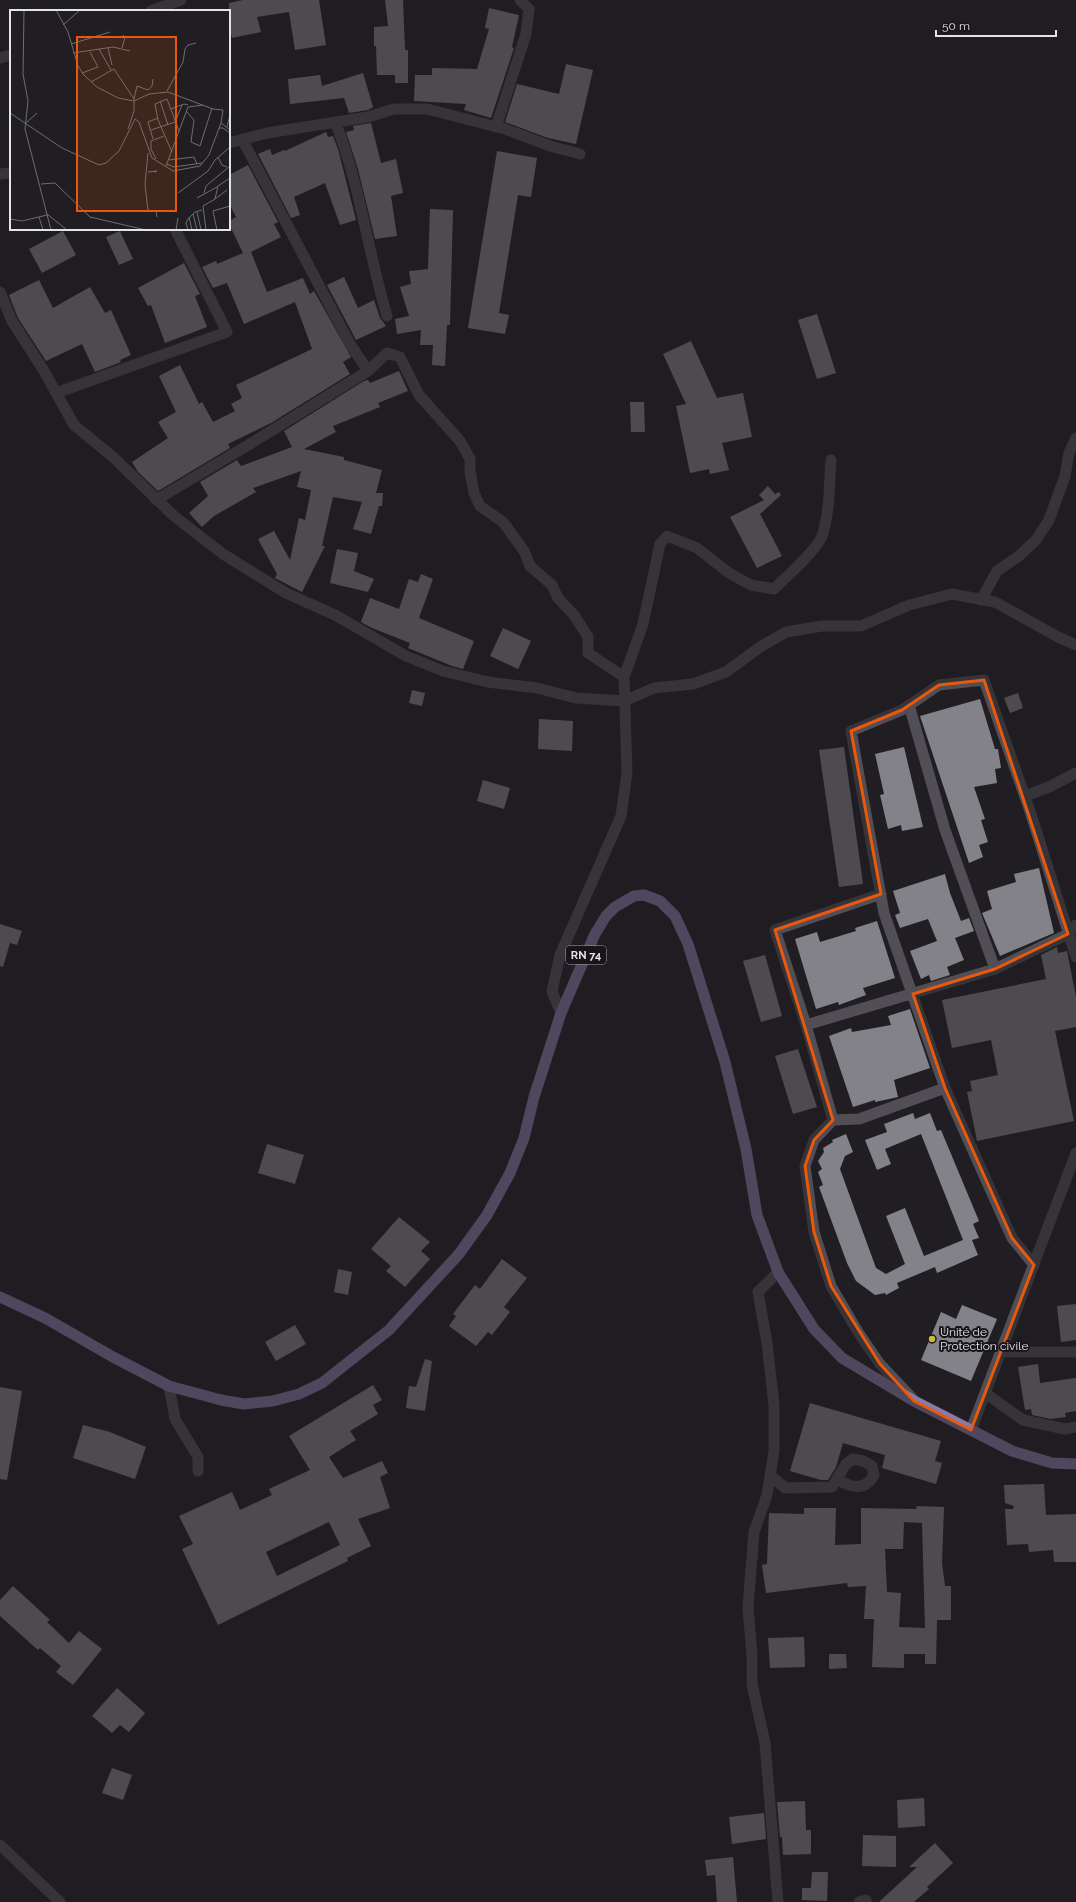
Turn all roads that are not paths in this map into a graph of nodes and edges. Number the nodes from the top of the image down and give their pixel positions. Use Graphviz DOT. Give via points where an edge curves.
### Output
graph roads {
  1 [pos="181,0"];
  2 [pos="520,0"];
  3 [pos="154,10"];
  4 [pos="10,55"];
  5 [pos="0,58"];
  6 [pos="336,124"];
  7 [pos="496,127"];
  8 [pos="242,139"];
  9 [pos="230,143"];
  10 [pos="580,154"];
  11 [pos="10,173"];
  12 [pos="0,174"];
  13 [pos="176,230"];
  14 [pos="0,292"];
  15 [pos="387,316"];
  16 [pos="368,370"];
  17 [pos="56,393"];
  18 [pos="1076,438"];
  19 [pos="831,460"];
  20 [pos="156,500"];
  21 [pos="981,600"];
  22 [pos="1076,644"];
  23 [pos="624,677"];
  24 [pos="624,701"];
  25 [pos="909,705"];
  26 [pos="1076,773"];
  27 [pos="1025,796"];
  28 [pos="881,894"];
  29 [pos="1076,925"];
  30 [pos="1068,934"];
  31 [pos="1076,957"];
  32 [pos="994,969"];
  33 [pos="913,994"];
  34 [pos="561,1013"];
  35 [pos="806,1025"];
  36 [pos="945,1088"];
  37 [pos="833,1120"];
  38 [pos="1076,1152"];
  39 [pos="1034,1265"];
  40 [pos="778,1272"];
  41 [pos="0,1297"];
  42 [pos="1001,1352"];
  43 [pos="1076,1352"];
  44 [pos="169,1386"];
  45 [pos="985,1393"];
  46 [pos="914,1401"];
  47 [pos="1076,1427"];
  48 [pos="971,1430"];
  49 [pos="1076,1464"];
  50 [pos="198,1471"];
  51 [pos="770,1474"];
  52 [pos="838,1480"];
  53 [pos="0,1845"];
  54 [pos="60,1902"];
  55 [pos="778,1902"];
  56 [pos="859,1902"];
  57 [pos="866,1902"];
  1 -- 3 [label="street"];
  2 -- 7 [label="street" via="529,9 526,34"];
  4 -- 5 [label="street"];
  6 -- 7 [label="street" via="368,118 394,109 414,109 450,114"];
  6 -- 8 [label="street"];
  6 -- 15 [label="street" via="346,148"];
  7 -- 10 [label="street"];
  8 -- 9 [label="street"];
  8 -- 16 [label="street" via="350,344"];
  11 -- 12 [label="street"];
  13 -- 17 [label="street" via="227,332"];
  14 -- 17 [label="street" via="12,322"];
  16 -- 20 [label="street"];
  16 -- 23 [label="street" via="387,353 400,357 418,394 460,441 470,459 474,493 480,506 503,522 524,551 530,566 552,586 558,598 574,614 588,637 588,653"];
  17 -- 20 [label="street" via="74,425 113,457"];
  18 -- 21 [label="street" via="1049,520 1036,540 997,571"];
  19 -- 23 [label="street" via="822,538 774,589 751,586 696,548 667,536 660,544 643,624"];
  20 -- 24 [label="street" via="223,554 286,593 336,615 406,656 443,671 488,682 537,688 576,698"];
  21 -- 22 [label="street" via="995,602 1058,637"];
  21 -- 24 [label="street" via="952,594 909,605 861,626 822,626 786,632 726,672 693,684 654,688"];
  23 -- 24 [label="street"];
  24 -- 34 [label="street" via="627,773 621,816 560,954 552,991"];
  25 -- 27 [label="street" via="939,685 984,680"];
  25 -- 28 [label="street" via="851,731"];
  25 -- 32 [label="street" via="945,830"];
  26 -- 27 [label="street"];
  27 -- 30 [label="street"];
  28 -- 33 [label="street" via="884,913"];
  28 -- 35 [label="street" via="775,930"];
  29 -- 30 [label="street"];
  30 -- 31 [label="street"];
  30 -- 32 [label="street"];
  32 -- 33 [label="street"];
  33 -- 35 [label="street"];
  33 -- 36 [label="street"];
  34 -- 40 [label="main road, RN 74" via="595,934 610,912 634,896 652,897 665,905 675,916 688,944 723,1055 746,1149 757,1215"];
  34 -- 44 [label="main road, RN 74" via="534,1097 524,1138 510,1173 487,1215 459,1254 389,1330 322,1383 299,1394 273,1401 244,1404"];
  35 -- 37 [label="street"];
  36 -- 37 [label="street" via="859,1119"];
  36 -- 39 [label="street" via="1012,1238"];
  37 -- 46 [label="street" via="814,1140 805,1166 814,1232 831,1286 858,1332 880,1364"];
  38 -- 39 [label="street"];
  39 -- 42 [label="street"];
  40 -- 46 [label="main road, RN 74" via="814,1329 842,1358"];
  40 -- 51 [label="street" via="758,1292 774,1405 774,1451"];
  41 -- 44 [label="main road, RN 74" via="45,1318"];
  42 -- 43 [label="street"];
  42 -- 45 [label="street"];
  44 -- 50 [label="street" via="175,1419 198,1457"];
  45 -- 47 [label="street" via="1023,1420 1065,1429"];
  45 -- 48 [label="street"];
  46 -- 48 [label="main road, RN 74"];
  48 -- 49 [label="main road, RN 74" via="1012,1450 1052,1463"];
  51 -- 52 [label="street" via="784,1488 832,1486"];
  51 -- 55 [label="street" via="767,1494 754,1532 748,1607 752,1684 765,1743"];
  53 -- 54 [label="street"];
  56 -- 57 [label="street"];
}
